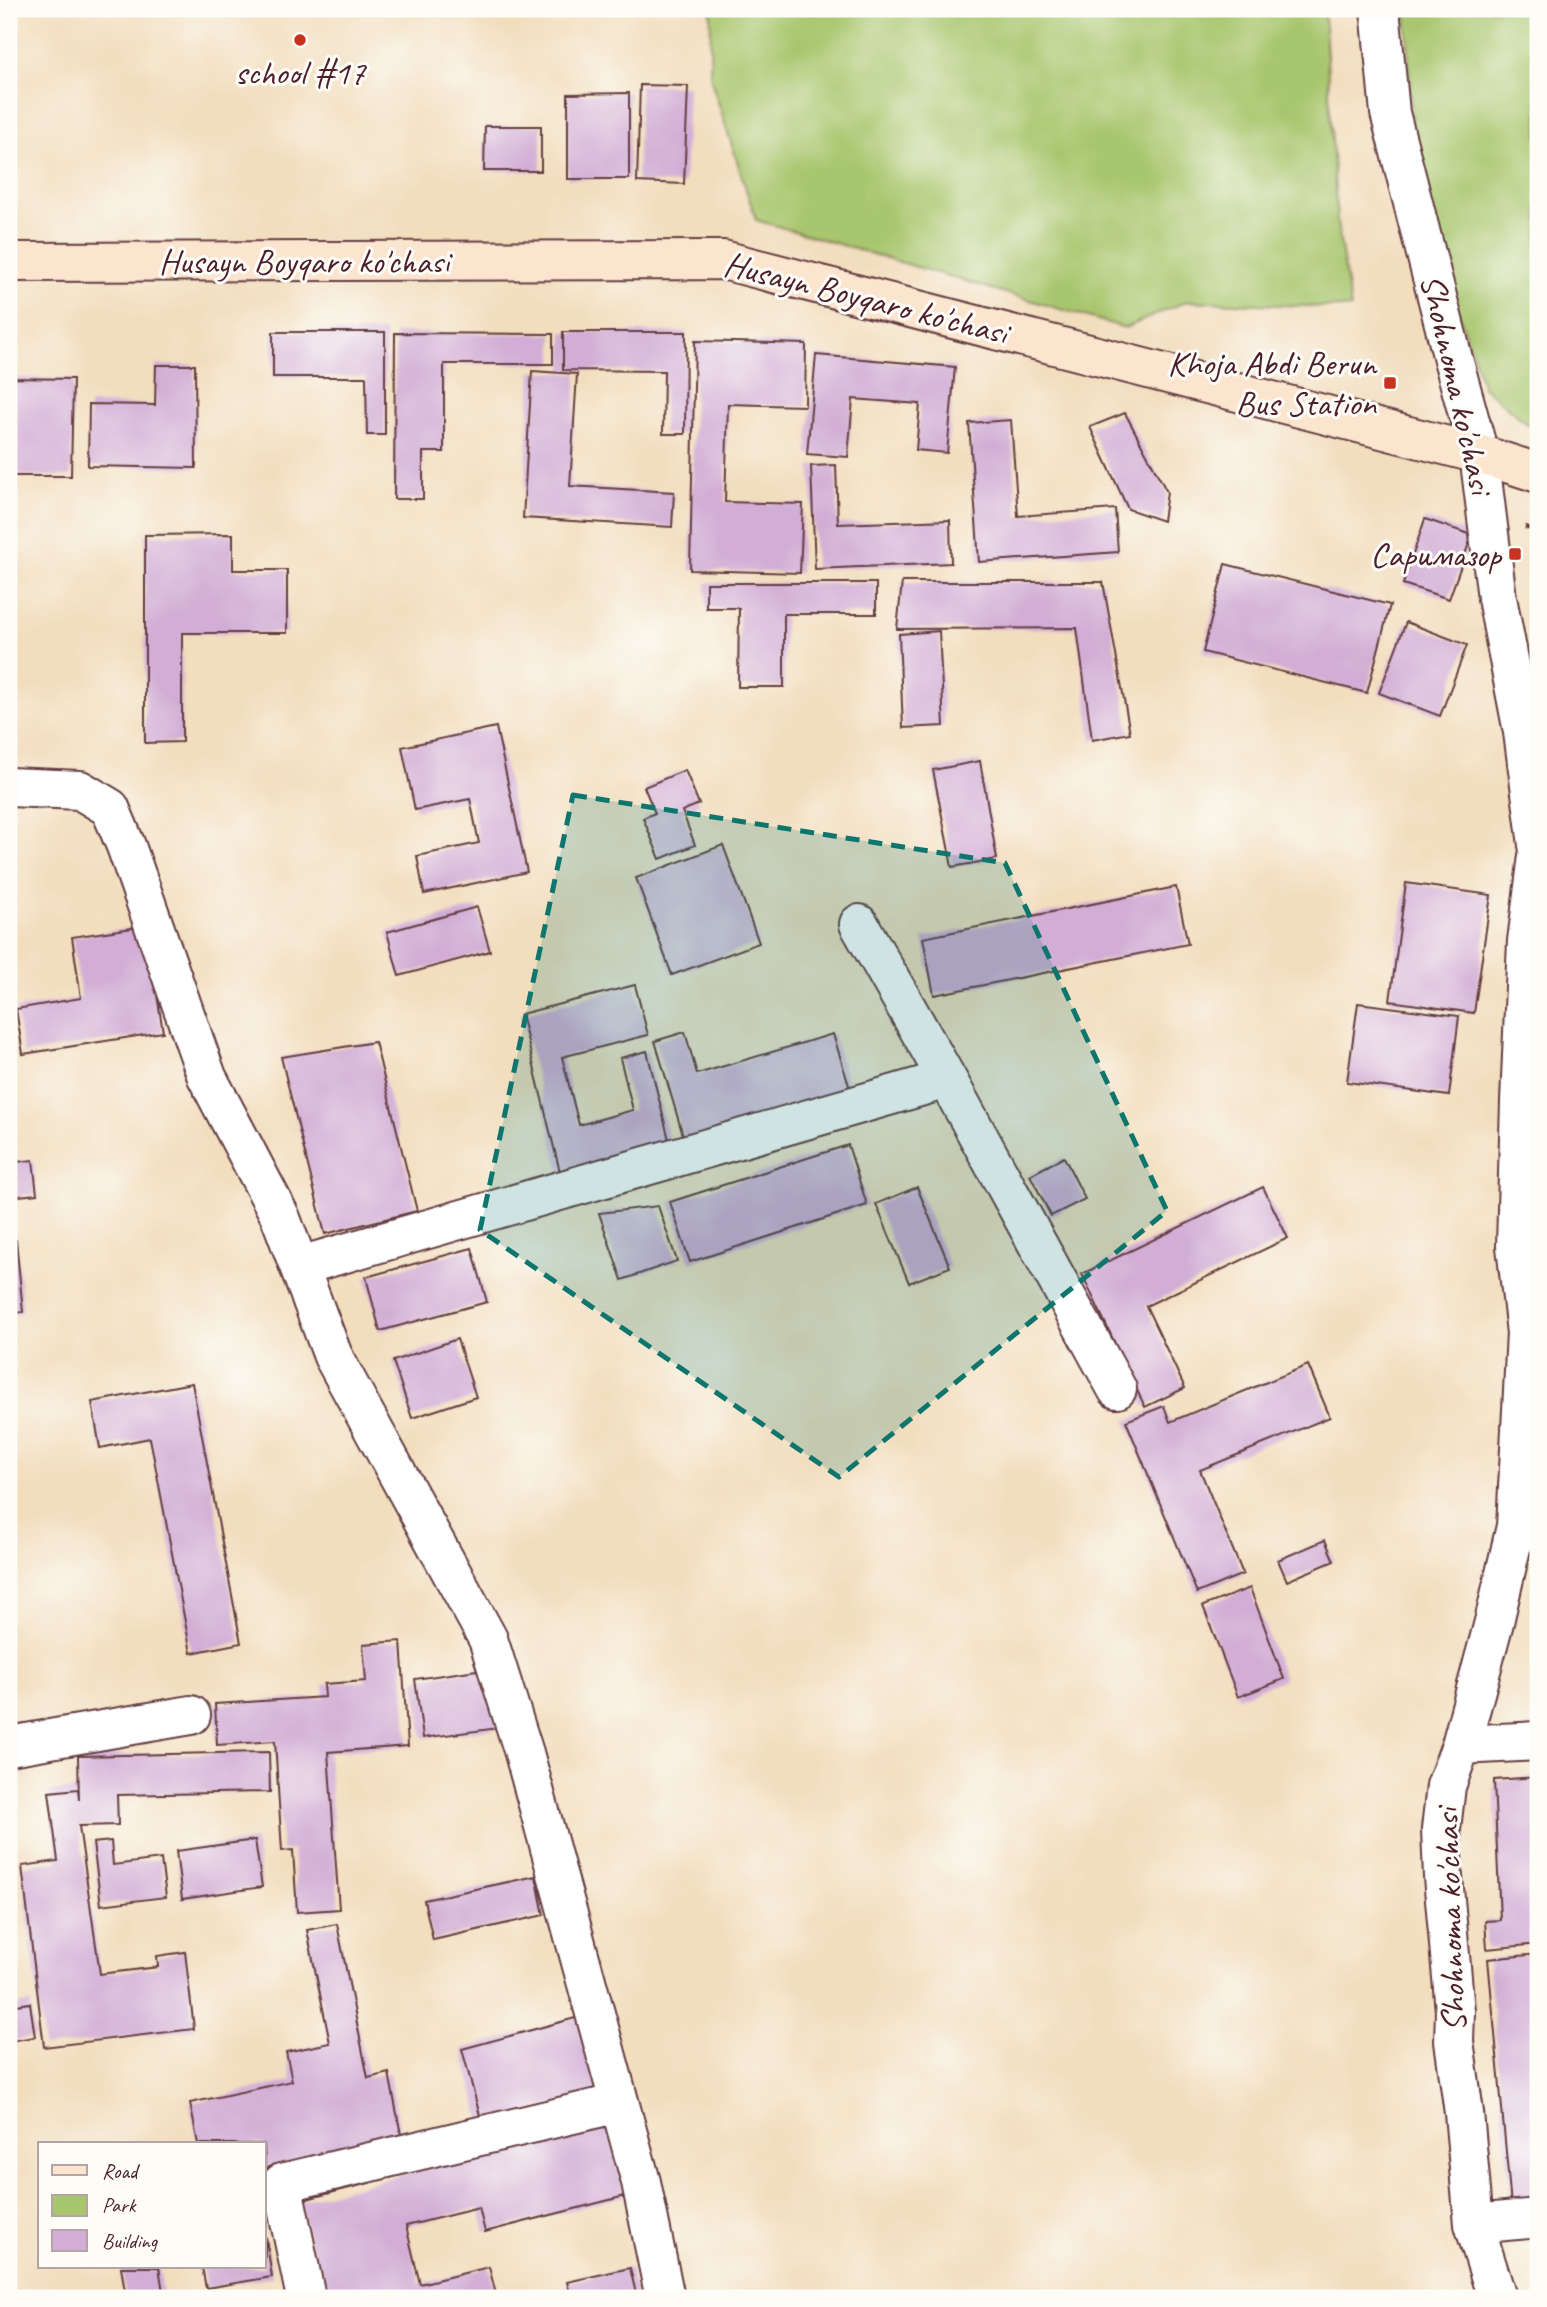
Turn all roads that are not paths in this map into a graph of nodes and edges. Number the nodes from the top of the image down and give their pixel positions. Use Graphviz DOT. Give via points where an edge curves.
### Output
graph roads {
  1 [pos="1380,9"];
  2 [pos="9,262"];
  3 [pos="1479,454"];
  4 [pos="1538,473"];
  5 [pos="9,787"];
  6 [pos="1538,845"];
  7 [pos="1538,856"];
  8 [pos="859,924"];
  9 [pos="947,1079"];
  10 [pos="300,1266"];
  11 [pos="1532,1333"];
  12 [pos="1118,1389"];
  13 [pos="191,1715"];
  14 [pos="1538,1741"];
  15 [pos="1461,1745"];
  16 [pos="9,1746"];
  17 [pos="619,2103"];
  18 [pos="1538,2218"];
  19 [pos="1474,2224"];
  20 [pos="306,2298"];
  21 [pos="665,2298"];
  22 [pos="1497,2298"];
  1 -- 3 [label="street, Shohnoma ko'chasi" via="1390,113"];
  2 -- 3 [label="main road, Husayn Boyqaro ko'chasi" via="723,260"];
  3 -- 4 [label="main road, Husayn Boyqaro ko'chasi"];
  3 -- 6 [label="street, Shohnoma ko'chasi" via="1497,597 1523,732"];
  5 -- 10 [label="street" via="79,790 110,808 208,1077 280,1216"];
  7 -- 11 [label="street, Shohnoma ko'chasi" via="1527,941 1516,1246"];
  8 -- 9 [label="street"];
  9 -- 10 [label="street"];
  9 -- 12 [label="street"];
  10 -- 17 [label="street" via="332,1356 488,1639 524,1753"];
  11 -- 15 [label="street, Shohnoma ko'chasi" via="1516,1526"];
  13 -- 16 [label="street"];
  14 -- 15 [label="street"];
  15 -- 19 [label="street, Shohnoma ko'chasi" via="1446,1786 1441,1829 1454,2041"];
  17 -- 20 [label="street" via="282,2183"];
  17 -- 21 [label="street"];
  18 -- 19 [label="street"];
  19 -- 22 [label="street, Shohnoma ko'chasi"];
}
